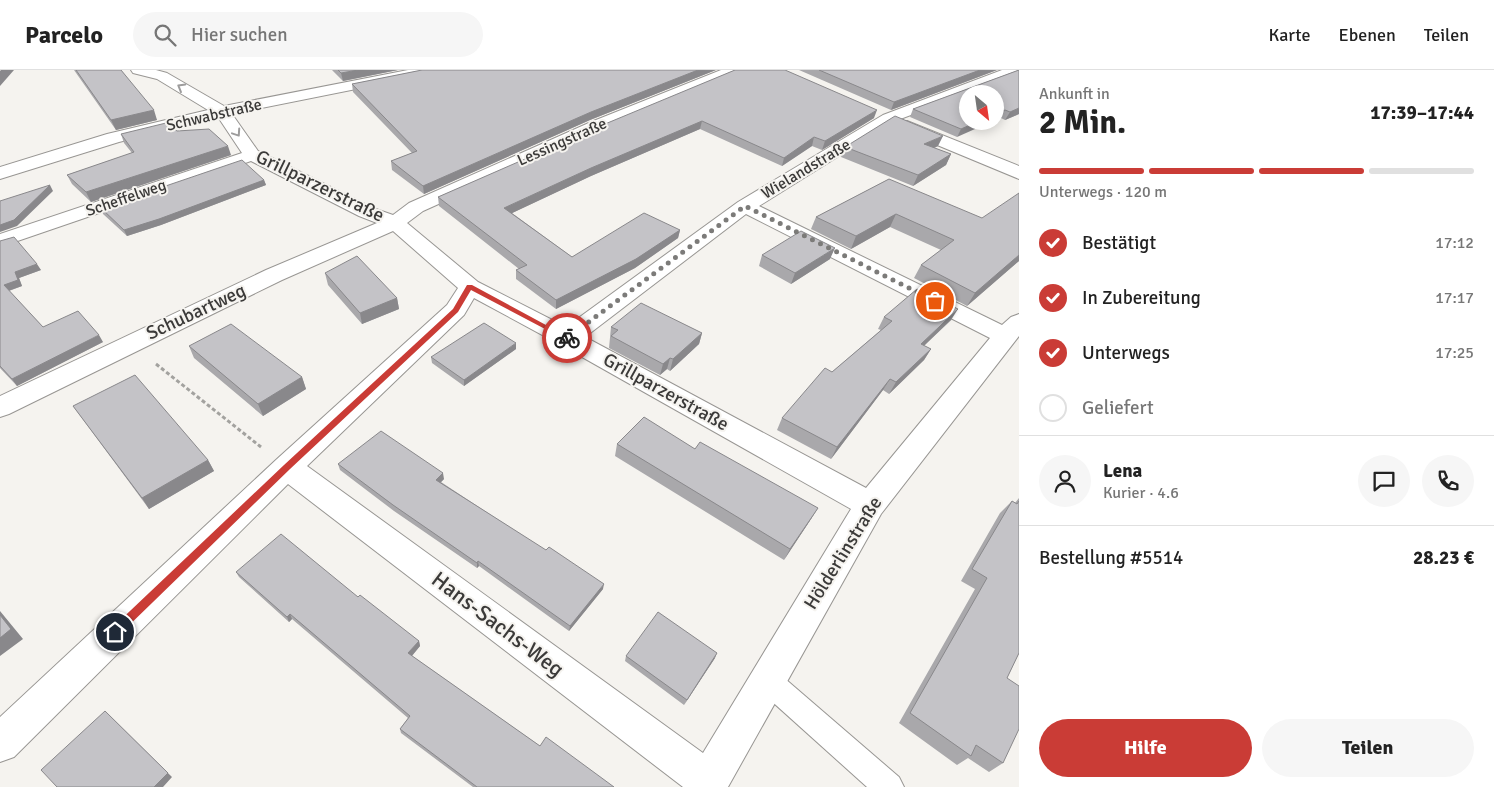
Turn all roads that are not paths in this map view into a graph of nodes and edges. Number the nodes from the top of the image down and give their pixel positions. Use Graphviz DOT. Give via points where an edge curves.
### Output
graph roads {
  1 [pos="138,70"];
  2 [pos="431,70"];
  3 [pos="734,70"];
  4 [pos="1015,70"];
  5 [pos="222,111"];
  6 [pos="880,114"];
  7 [pos="252,155"];
  8 [pos="0,173"];
  9 [pos="1019,173"];
  10 [pos="745,206"];
  11 [pos="395,223"];
  12 [pos="0,241"];
  13 [pos="470,287"];
  14 [pos="1012,329"];
  15 [pos="568,338"];
  16 [pos="0,407"];
  17 [pos="287,467"];
  18 [pos="870,505"];
  19 [pos="767,680"];
  20 [pos="0,742"];
  21 [pos="707,784"];
  22 [pos="889,787"];
  5 -- 1 [label="street, one-way" via="162,76"];
  2 -- 5 [label="street, Schwabstraße"];
  3 -- 11 [label="street, Lessingstraße" via="597,126 426,203"];
  4 -- 6 [label="street, Wielandstraße"];
  5 -- 7 [label="street, Grillparzerstraße, one-way"];
  5 -- 8 [label="street, Schwabstraße" via="113,138"];
  6 -- 9 [label="street"];
  6 -- 10 [label="street, Wielandstraße"];
  7 -- 11 [label="street, Grillparzerstraße" via="366,212"];
  7 -- 12 [label="street, Scheffelweg"];
  10 -- 14 [label="street, Hölderlinstraße"];
  10 -- 15 [label="street, Wielandstraße"];
  11 -- 13 [label="street, Grillparzerstraße"];
  11 -- 16 [label="street, Schubartweg" via="274,275"];
  13 -- 15 [label="street, Grillparzerstraße"];
  13 -- 17 [label="street" via="456,310"];
  14 -- 18 [label="street, Hölderlinstraße"];
  15 -- 18 [label="street, Grillparzerstraße"];
  17 -- 20 [label="street"];
  17 -- 21 [label="street, Hans-Sachs-Weg"];
  18 -- 19 [label="street, Hölderlinstraße"];
  19 -- 21 [label="street, Hölderlinstraße"];
  19 -- 22 [label="lane"];
}
